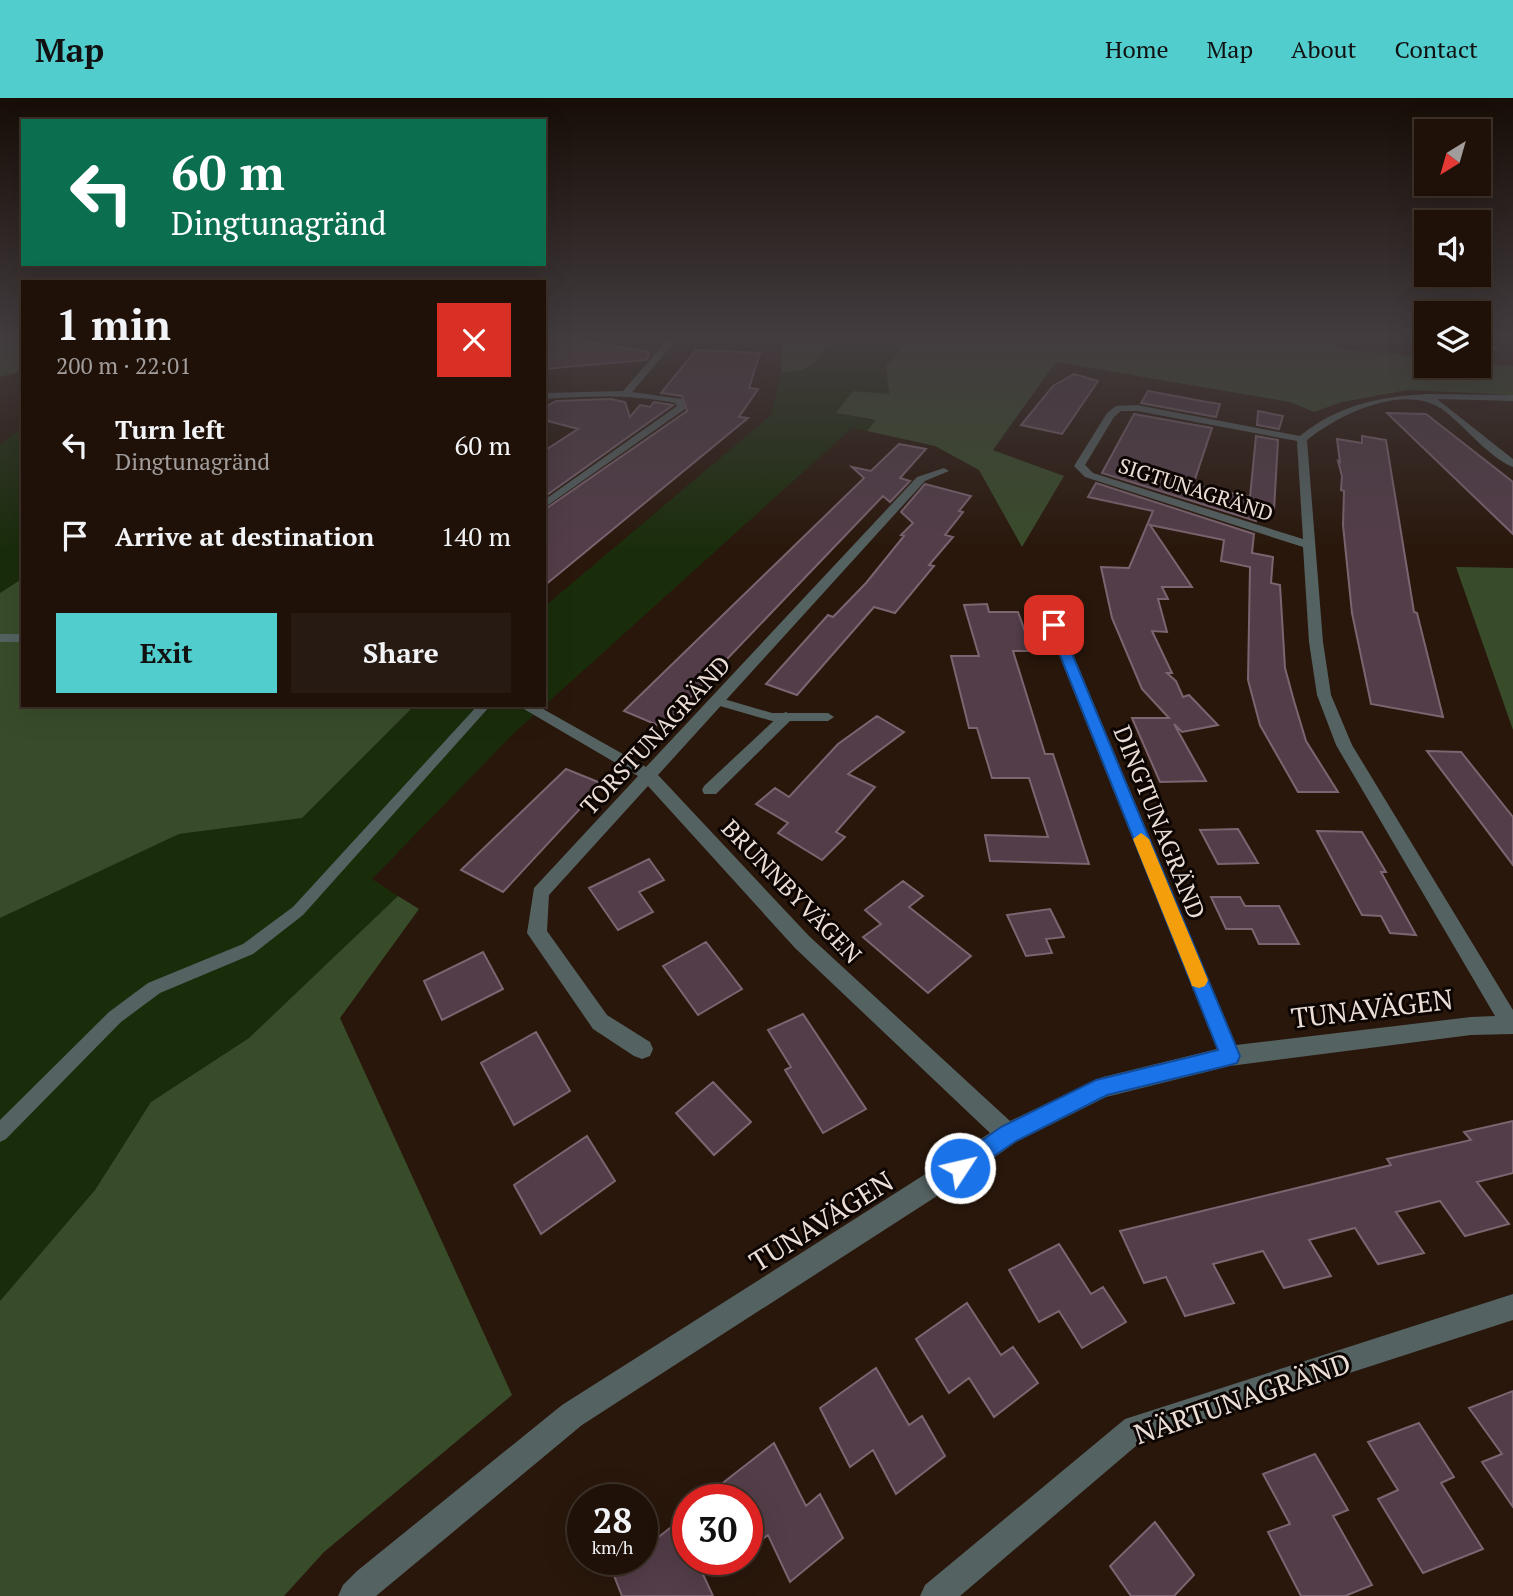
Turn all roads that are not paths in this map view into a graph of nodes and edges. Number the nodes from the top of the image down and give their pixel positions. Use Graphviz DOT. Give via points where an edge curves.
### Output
graph roads {
  1 [pos="679,409"];
  2 [pos="1118,409"];
  3 [pos="1143,409"];
  4 [pos="1350,409"];
  5 [pos="1446,409"];
  6 [pos="1302,439"];
  7 [pos="1513,464"];
  8 [pos="944,471"];
  9 [pos="546,504"];
  10 [pos="1309,545"];
  11 [pos="1061,605"];
  12 [pos="0,638"];
  13 [pos="21,638"];
  14 [pos="717,701"];
  15 [pos="483,707"];
  16 [pos="528,707"];
  17 [pos="786,717"];
  18 [pos="828,717"];
  19 [pos="648,775"];
  20 [pos="710,790"];
  21 [pos="1512,1025"];
  22 [pos="642,1049"];
  23 [pos="1230,1056"];
  24 [pos="0,1133"];
  25 [pos="1009,1134"];
  26 [pos="1513,1307"];
  27 [pos="354,1596"];
  28 [pos="936,1596"];
  1 -- 9 [label="street"];
  2 -- 10 [label="street, SIGTUNAGRÄND" via="1079,466 1089,475"];
  3 -- 6 [label="street, SIGTUNAGRÄND"];
  4 -- 6 [label="street"];
  5 -- 7 [label="street"];
  6 -- 10 [label="street, TUNAVÄGEN"];
  8 -- 14 [label="street, TORSTUNAGRÄND" via="921,480"];
  10 -- 21 [label="street, TUNAVÄGEN" via="1324,695 1344,745"];
  11 -- 23 [label="street, DINGTUNAGRÄND" via="1054,625"];
  12 -- 13 [label="street"];
  14 -- 17 [label="lane"];
  14 -- 19 [label="street, TORSTUNAGRÄND"];
  15 -- 24 [label="lane" via="299,911 248,949 154,988 116,1017"];
  16 -- 19 [label="street, BRUNNBYVÄGEN"];
  17 -- 18 [label="lane"];
  17 -- 20 [label="street"];
  19 -- 22 [label="street, TORSTUNAGRÄND" via="540,893 537,933 600,1022"];
  19 -- 25 [label="street, BRUNNBYVÄGEN" via="803,942"];
  21 -- 23 [label="street, TUNAVÄGEN"];
  23 -- 25 [label="street, TUNAVÄGEN" via="1104,1087"];
  25 -- 27 [label="street, TUNAVÄGEN" via="572,1415"];
  26 -- 28 [label="street, NÄRTUNAGRÄND" via="1135,1429"];
}
